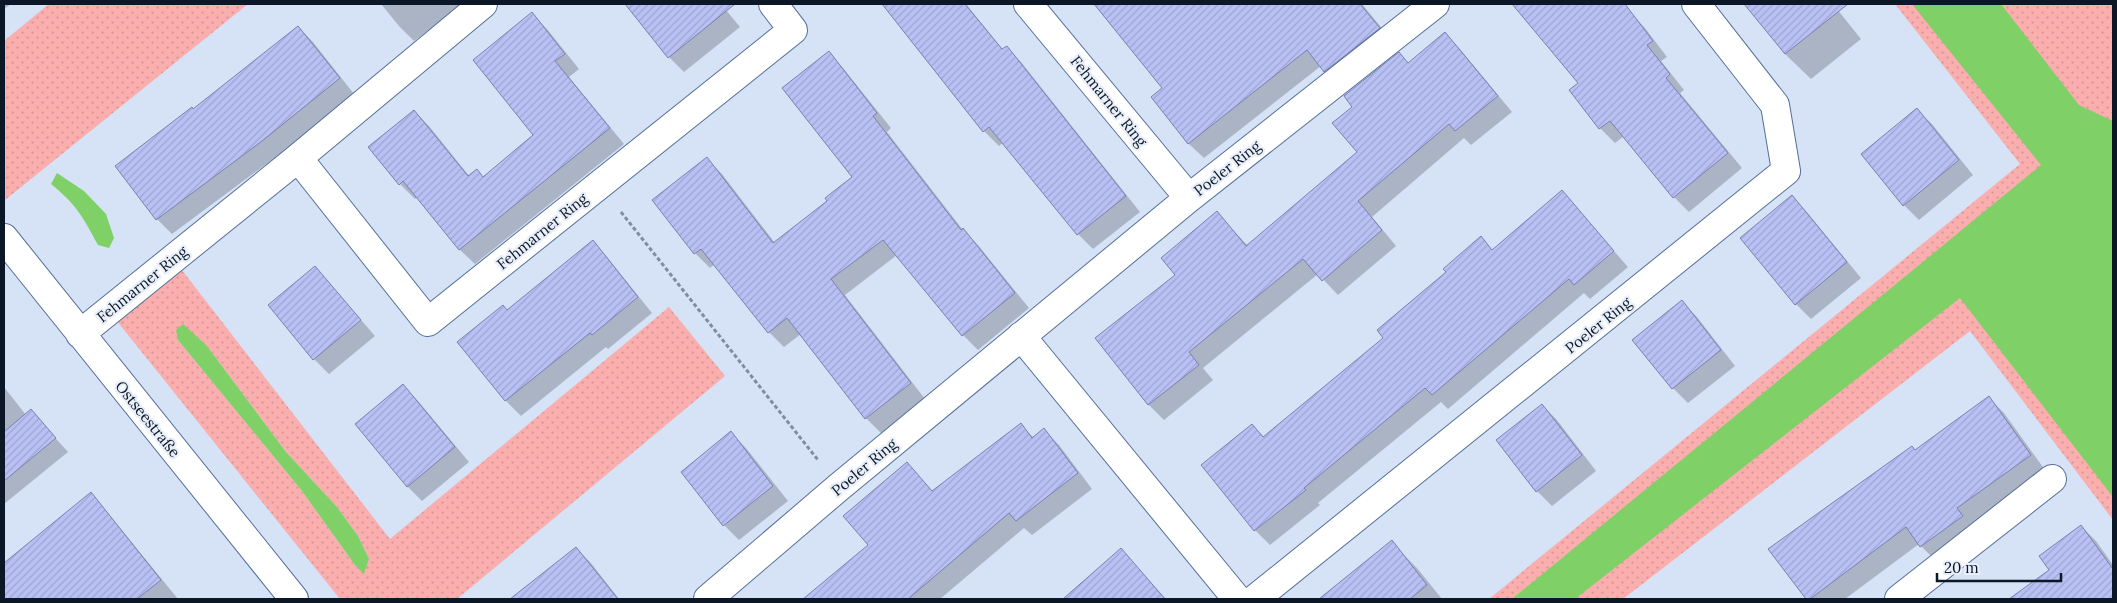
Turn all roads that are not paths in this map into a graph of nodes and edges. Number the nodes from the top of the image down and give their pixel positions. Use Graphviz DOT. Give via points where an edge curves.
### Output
graph roads {
  1 [pos="483,4"];
  2 [pos="774,4"];
  3 [pos="1028,4"];
  4 [pos="1435,4"];
  5 [pos="1696,4"];
  6 [pos="298,158"];
  7 [pos="1189,198"];
  8 [pos="4,238"];
  9 [pos="80,334"];
  10 [pos="1021,336"];
  11 [pos="2052,479"];
  12 [pos="294,599"];
  13 [pos="708,599"];
  14 [pos="1237,599"];
  15 [pos="1255,599"];
  16 [pos="1899,599"];
  1 -- 6 [label="street, Fehmarner Ring"];
  2 -- 6 [label="street, Fehmarner Ring" via="794,30 428,322"];
  3 -- 7 [label="street, Fehmarner Ring"];
  4 -- 7 [label="street, Poeler Ring"];
  5 -- 15 [label="street, Poeler Ring" via="1775,105 1786,171"];
  6 -- 9 [label="street, Fehmarner Ring"];
  7 -- 10 [label="street, Poeler Ring"];
  8 -- 9 [label="street, Ostseestraße"];
  9 -- 12 [label="street, Ostseestraße"];
  10 -- 13 [label="street, Poeler Ring"];
  10 -- 14 [label="street"];
  11 -- 16 [label="street"];
}
